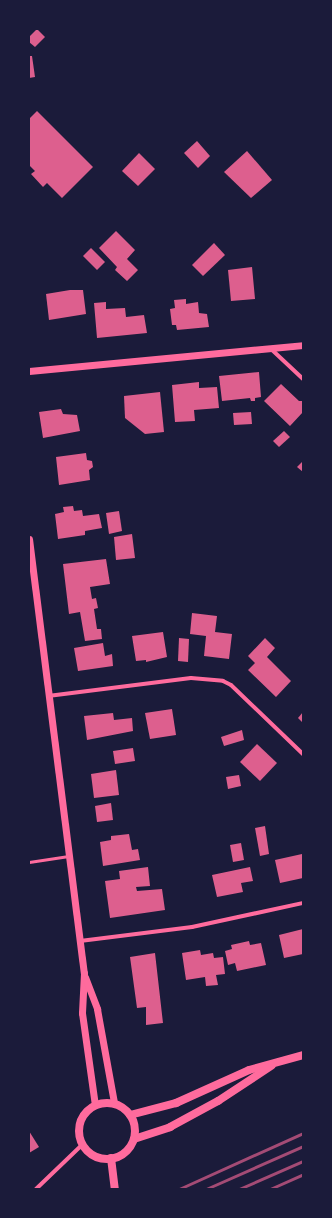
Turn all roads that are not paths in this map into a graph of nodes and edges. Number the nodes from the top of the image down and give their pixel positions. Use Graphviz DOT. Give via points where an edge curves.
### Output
graph roads {
  1 [pos="303,345"];
  2 [pos="270,348"];
  3 [pos="29,371"];
  4 [pos="303,379"];
  5 [pos="29,539"];
  6 [pos="48,696"];
  7 [pos="303,754"];
  8 [pos="69,856"];
  9 [pos="29,862"];
  10 [pos="303,903"];
  11 [pos="80,942"];
  12 [pos="84,973"];
  13 [pos="303,1055"];
  14 [pos="275,1063"];
  15 [pos="114,1103"];
  16 [pos="95,1105"];
  17 [pos="130,1114"];
  18 [pos="134,1140"];
  19 [pos="83,1144"];
  20 [pos="111,1158"];
  21 [pos="36,1189"];
  22 [pos="116,1189"];
  1 -- 2 [label="street"];
  2 -- 3 [label="street"];
  2 -- 4 [label="street"];
  5 -- 6 [label="street"];
  6 -- 7 [label="street" via="191,678 223,681 231,685"];
  6 -- 8 [label="street"];
  8 -- 9 [label="lane"];
  8 -- 11 [label="street"];
  10 -- 11 [label="street" via="192,926"];
  11 -- 12 [label="street"];
  12 -- 15 [label="street" via="96,1009"];
  12 -- 16 [label="street" via="82,1013"];
  13 -- 14 [label="main road"];
  14 -- 17 [label="main road" via="249,1070 176,1103"];
  14 -- 18 [label="main road" via="218,1101 170,1127"];
  15 -- 16 [label="main road"];
  15 -- 17 [label="main road"];
  16 -- 19 [label="main road" via="81,1122 80,1136"];
  17 -- 18 [label="main road" via="135,1127"];
  18 -- 20 [label="main road" via="122,1154"];
  19 -- 20 [label="main road" via="98,1157"];
  19 -- 21 [label="street"];
  20 -- 22 [label="main road"];
}
